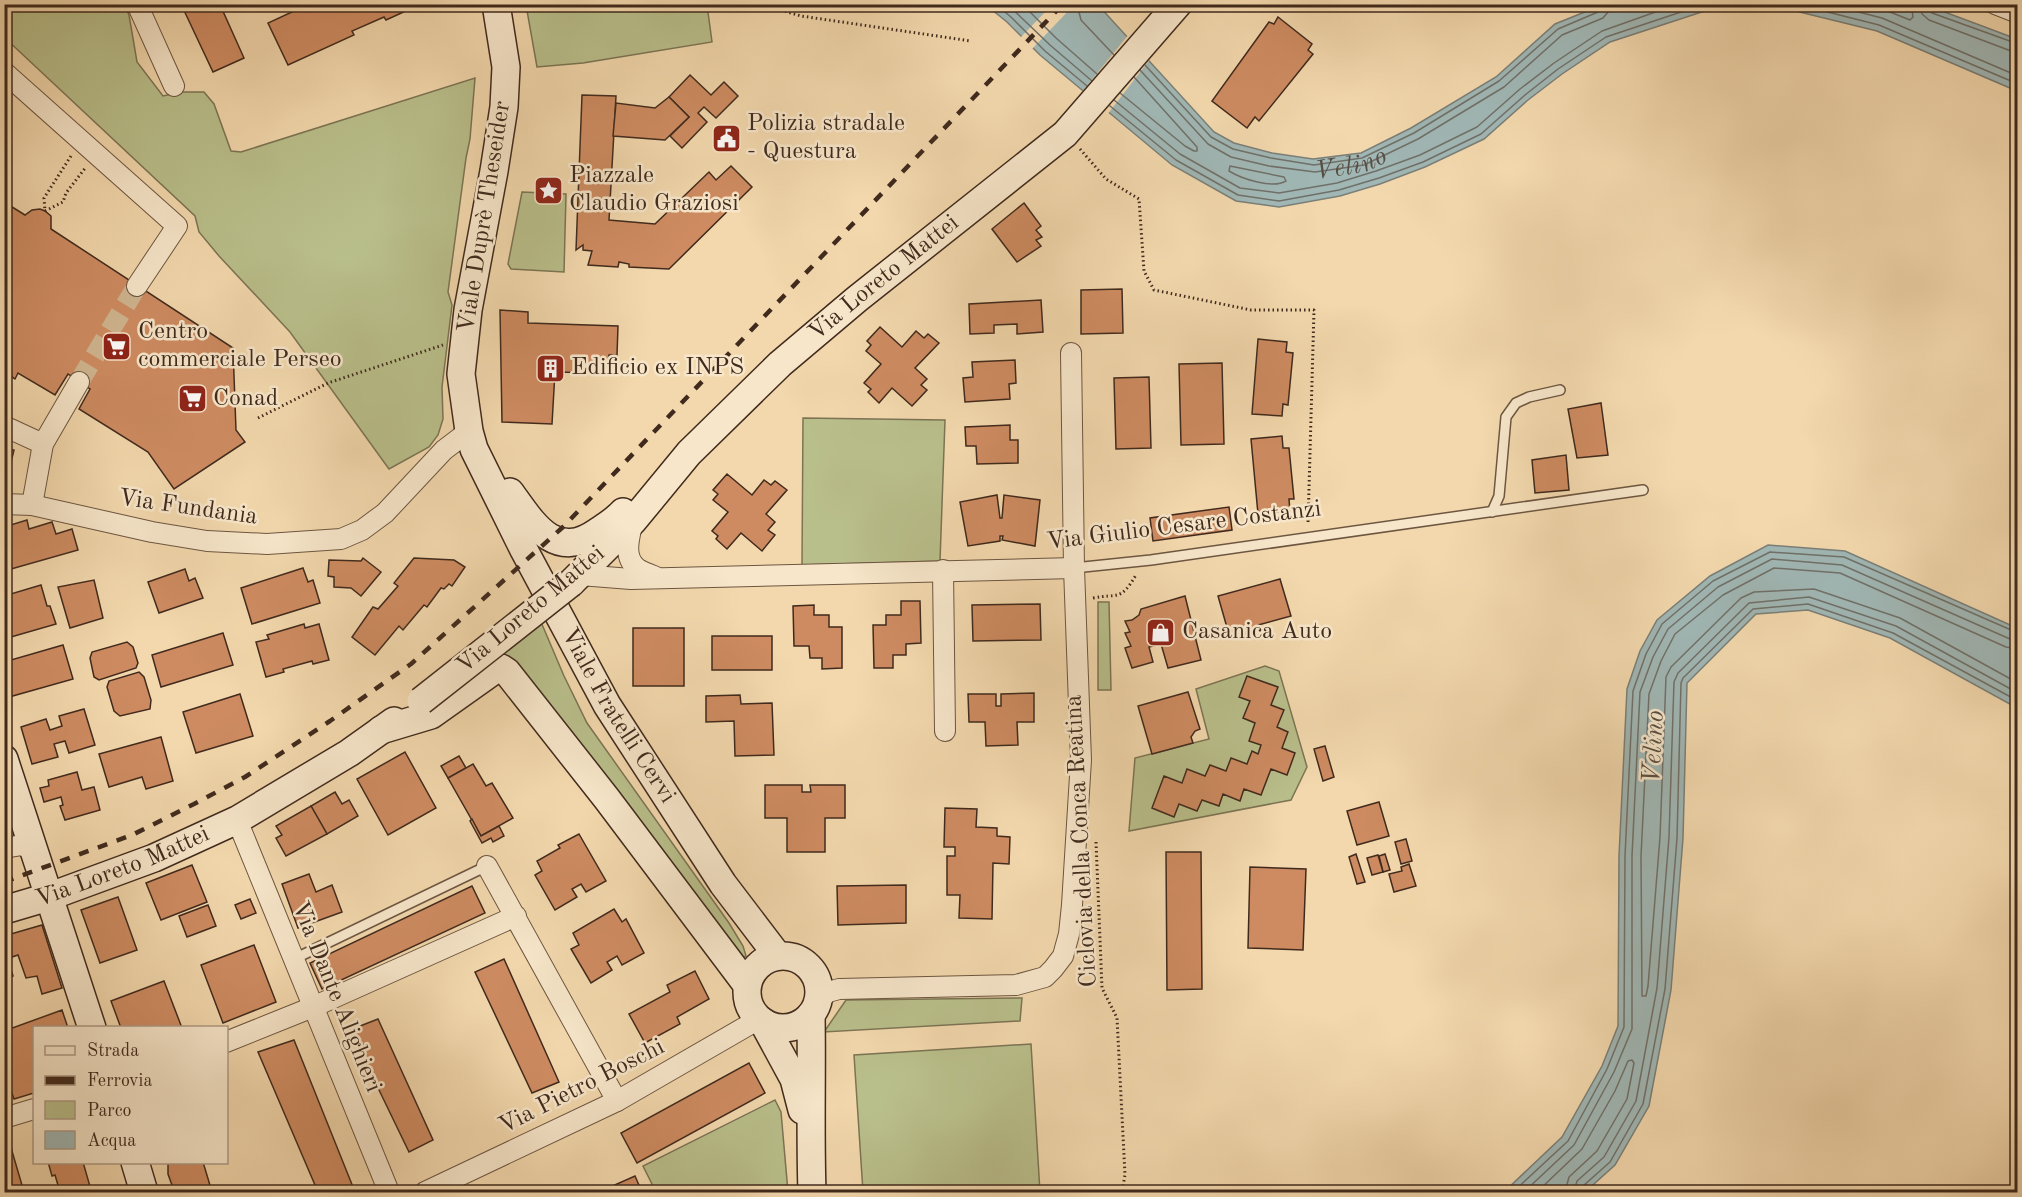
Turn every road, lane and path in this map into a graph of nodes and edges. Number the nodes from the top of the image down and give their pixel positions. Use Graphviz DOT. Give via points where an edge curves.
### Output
graph roads {
  1 [pos="137,4"];
  2 [pos="496,4"];
  3 [pos="774,4"];
  4 [pos="1995,4"];
  5 [pos="2018,13"];
  6 [pos="1166,18"];
  7 [pos="970,41"];
  8 [pos="4,72"];
  9 [pos="174,86"];
  10 [pos="1072,139"];
  11 [pos="89,147"];
  12 [pos="137,286"];
  13 [pos="468,310"];
  14 [pos="465,338"];
  15 [pos="1071,353"];
  16 [pos="78,382"];
  17 [pos="1560,390"];
  18 [pos="258,418"];
  19 [pos="4,426"];
  20 [pos="469,430"];
  21 [pos="43,444"];
  22 [pos="689,453"];
  23 [pos="1643,490"];
  24 [pos="4,504"];
  25 [pos="32,505"];
  26 [pos="1492,512"];
  27 [pos="633,520"];
  28 [pos="1308,538"];
  29 [pos="1151,560"];
  30 [pos="1074,568"];
  31 [pos="943,570"];
  32 [pos="658,578"];
  33 [pos="575,579"];
  34 [pos="1089,599"];
  35 [pos="381,730"];
  36 [pos="945,731"];
  37 [pos="4,759"];
  38 [pos="237,820"];
  39 [pos="1096,839"];
  40 [pos="20,843"];
  41 [pos="487,866"];
  42 [pos="46,904"];
  43 [pos="4,910"];
  44 [pos="516,916"];
  45 [pos="777,956"];
  46 [pos="294,959"];
  47 [pos="747,985"];
  48 [pos="313,1007"];
  49 [pos="814,1008"];
  50 [pos="761,1021"];
  51 [pos="91,1026"];
  52 [pos="228,1041"];
  53 [pos="617,1101"];
  54 [pos="33,1109"];
  55 [pos="4,1118"];
  56 [pos="810,1134"];
  57 [pos="136,1164"];
  58 [pos="144,1192"];
  59 [pos="389,1192"];
  60 [pos="424,1192"];
  61 [pos="812,1192"];
  62 [pos="1122,1192"];
  1 -- 9 [label="street"];
  2 -- 13 [label="street, Viale Duprè Theseider" via="506,67 504,107"];
  3 -- 7 [label="path" via="801,16"];
  4 -- 5 [label="street"];
  6 -- 10 [label="street, Via Loreto Mattei"];
  8 -- 11 [label="street"];
  10 -- 22 [label="street, Via Loreto Mattei" via="994,192 857,299 780,364"];
  10 -- 28 [label="path" via="1106,179 1139,199 1144,271 1154,290 1251,310 1314,310"];
  11 -- 11 [label="path" via="44,198 45,211 63,202"];
  11 -- 12 [label="street" via="177,226"];
  13 -- 14 [label="street, Viale Duprè Theseider"];
  13 -- 22 [label="street" via="471,384 483,432 508,490 536,529 545,535 566,542 590,537 619,516 654,472"];
  14 -- 18 [label="path" via="328,383"];
  14 -- 20 [label="street, Viale Duprè Theseider" via="461,374"];
  15 -- 30 [label="street"];
  16 -- 21 [label="street"];
  17 -- 26 [label="lane" via="1516,403 1506,417 1499,496"];
  19 -- 21 [label="street"];
  20 -- 25 [label="street, Via Fundania" via="444,450 385,513 341,539 267,544 207,541"];
  20 -- 45 [label="street, Viale Fratelli Cervi" via="474,449 524,550 607,705 723,884"];
  21 -- 25 [label="street"];
  22 -- 27 [label="street, Via Loreto Mattei"];
  23 -- 26 [label="lane, Via Giulio Cesare Costanzi"];
  24 -- 25 [label="street, Via Fundania"];
  26 -- 28 [label="lane, Via Giulio Cesare Costanzi"];
  27 -- 32 [label="street" via="628,544 630,557 636,568"];
  27 -- 33 [label="street, Via Loreto Mattei"];
  28 -- 29 [label="lane, Via Giulio Cesare Costanzi"];
  29 -- 30 [label="lane, Via Giulio Cesare Costanzi"];
  29 -- 34 [label="path" via="1121,594"];
  30 -- 31 [label="street, Via Giulio Cesare Costanzi"];
  30 -- 49 [label="street" via="1081,760 1072,905 1063,956 1045,977 1016,985 839,989 828,992"];
  31 -- 32 [label="street, Via Giulio Cesare Costanzi"];
  31 -- 36 [label="street"];
  32 -- 33 [label="street, Via Giulio Cesare Costanzi"];
  33 -- 35 [label="street, Via Loreto Mattei, bridge"];
  35 -- 38 [label="street, Via Loreto Mattei"];
  35 -- 47 [label="street" via="431,715 493,670 501,668 507,672"];
  37 -- 40 [label="street"];
  38 -- 42 [label="street, Via Loreto Mattei"];
  38 -- 46 [label="street, Via Dante Alighieri"];
  39 -- 62 [label="path, Ciclovia della Conca Reatina" via="1101,988 1117,1018 1125,1175"];
  40 -- 42 [label="street"];
  41 -- 44 [label="street"];
  41 -- 46 [label="lane"];
  42 -- 43 [label="street, Via Loreto Mattei"];
  42 -- 51 [label="street"];
  44 -- 48 [label="street"];
  44 -- 53 [label="street"];
  45 -- 47 [label="street" via="757,965"];
  45 -- 49 [label="street" via="801,960 810,967 819,989"];
  46 -- 48 [label="street, Via Dante Alighieri"];
  47 -- 50 [label="street" via="751,1010"];
  48 -- 52 [label="street"];
  48 -- 59 [label="street, Via Dante Alighieri"];
  49 -- 50 [label="street" via="792,1027 780,1028"];
  49 -- 56 [label="street"];
  50 -- 53 [label="street, Via Pietro Boschi"];
  50 -- 56 [label="street" via="794,1079"];
  53 -- 60 [label="street, Via Pietro Boschi"];
  54 -- 55 [label="street"];
  56 -- 61 [label="street"];
  57 -- 58 [label="street"];
}
